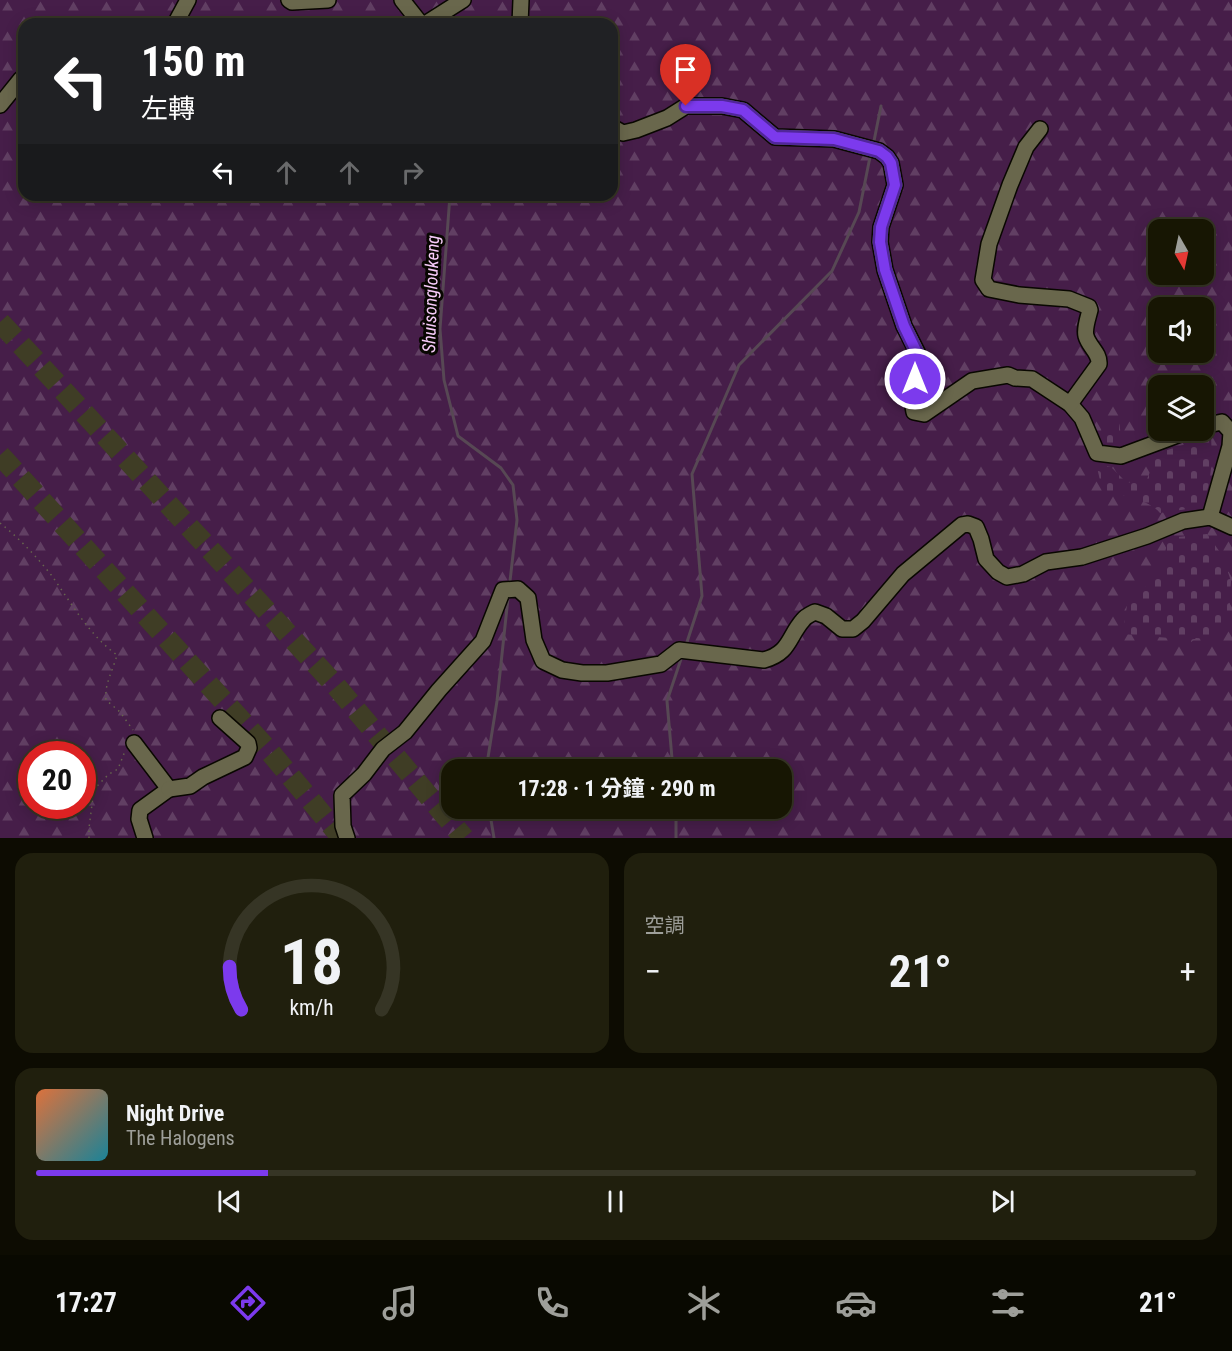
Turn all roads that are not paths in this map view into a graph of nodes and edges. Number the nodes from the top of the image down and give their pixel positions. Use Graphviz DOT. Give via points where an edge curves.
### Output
graph roads {
  1 [pos="188,0"];
  2 [pos="289,0"];
  3 [pos="328,0"];
  4 [pos="402,0"];
  5 [pos="463,0"];
  6 [pos="521,0"];
  7 [pos="178,18"];
  8 [pos="418,18"];
  9 [pos="438,18"];
  10 [pos="520,18"];
  11 [pos="18,80"];
  12 [pos="18,83"];
  13 [pos="0,91"];
  14 [pos="0,105"];
  15 [pos="1040,129"];
  16 [pos="618,130"];
  17 [pos="1070,404"];
  18 [pos="1214,424"];
  19 [pos="1161,441"];
  20 [pos="1210,517"];
  21 [pos="1232,527"];
  22 [pos="220,718"];
  23 [pos="134,743"];
  24 [pos="169,789"];
  25 [pos="145,838"];
  26 [pos="347,838"];
  1 -- 7 [label="street"];
  2 -- 3 [label="street"];
  4 -- 8 [label="street"];
  5 -- 9 [label="street"];
  6 -- 10 [label="street"];
  11 -- 13 [label="street"];
  12 -- 14 [label="street"];
  15 -- 17 [label="street" via="1026,147 1010,185 989,244 983,280 989,289 1069,299 1089,307 1087,339 1100,360"];
  16 -- 17 [label="street" via="636,130 686,106 722,106 743,110 775,137 834,139 879,151 891,163 895,185 881,227 885,270 919,357 914,412 924,414 972,381 1008,375 1032,379"];
  17 -- 19 [label="street" via="1082,418 1097,453 1121,456"];
  18 -- 20 [label="street" via="1222,422 1231,432"];
  20 -- 21 [label="street"];
  20 -- 26 [label="street" via="1183,521 1082,557 1046,562 1007,577 986,559 976,527 962,525 903,574 853,629 842,629 815,612 803,619 785,648 764,660 679,650 661,664 607,673 562,670 543,661 534,640 528,598 518,589 503,590 483,641 405,732 382,749 342,795"];
  22 -- 24 [label="street" via="248,743 248,753 190,786"];
  23 -- 24 [label="street"];
  24 -- 25 [label="street" via="140,810"];
}
